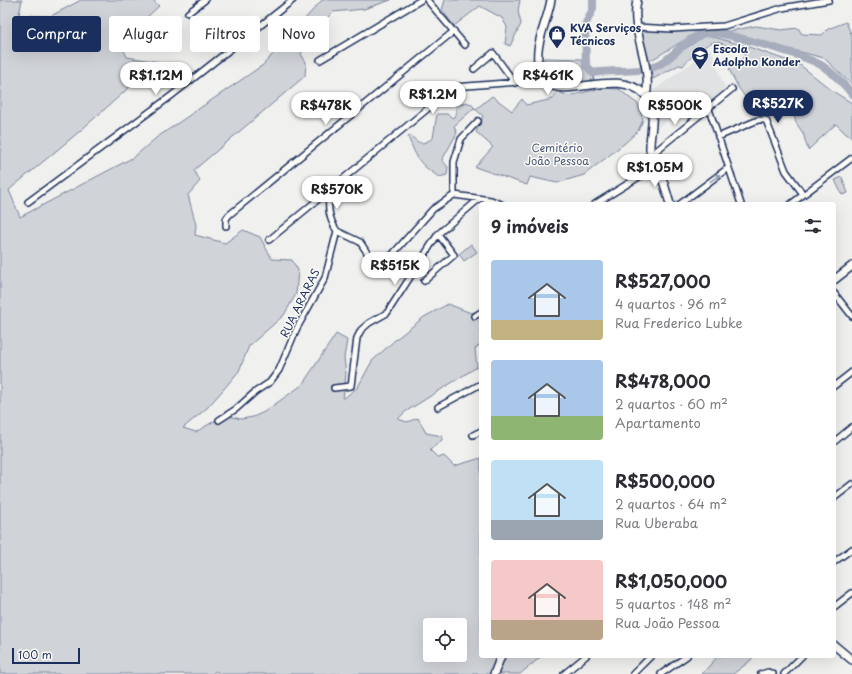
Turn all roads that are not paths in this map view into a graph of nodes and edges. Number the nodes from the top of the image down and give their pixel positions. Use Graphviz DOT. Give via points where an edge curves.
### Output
graph roads {
  1 [pos="205,0"];
  2 [pos="293,0"];
  3 [pos="421,0"];
  4 [pos="427,0"];
  5 [pos="551,0"];
  6 [pos="637,0"];
  7 [pos="829,0"];
  8 [pos="188,13"];
  9 [pos="637,27"];
  10 [pos="454,31"];
  11 [pos="465,45"];
  12 [pos="320,60"];
  13 [pos="474,68"];
  14 [pos="544,80"];
  15 [pos="515,83"];
  16 [pos="644,86"];
  17 [pos="732,89"];
  18 [pos="709,109"];
  19 [pos="478,121"];
  20 [pos="718,137"];
  21 [pos="651,155"];
  22 [pos="852,158"];
  23 [pos="655,167"];
  24 [pos="728,168"];
  25 [pos="329,191"];
  26 [pos="803,194"];
  27 [pos="454,195"];
  28 [pos="479,199"];
  29 [pos="28,202"];
  30 [pos="492,202"];
  31 [pos="597,202"];
  32 [pos="669,202"];
  33 [pos="683,202"];
  34 [pos="740,202"];
  35 [pos="793,202"];
  36 [pos="226,226"];
  37 [pos="337,231"];
  38 [pos="438,234"];
  39 [pos="269,240"];
  40 [pos="852,266"];
  41 [pos="836,278"];
  42 [pos="424,281"];
  43 [pos="836,296"];
  44 [pos="479,313"];
  45 [pos="475,316"];
  46 [pos="852,316"];
  47 [pos="852,372"];
  48 [pos="836,384"];
  49 [pos="479,385"];
  50 [pos="334,388"];
  51 [pos="438,407"];
  52 [pos="219,420"];
  53 [pos="852,427"];
  54 [pos="479,432"];
  55 [pos="473,436"];
  56 [pos="836,440"];
  57 [pos="852,484"];
  58 [pos="836,496"];
  59 [pos="852,549"];
  60 [pos="836,561"];
  61 [pos="852,593"];
  62 [pos="836,605"];
  63 [pos="836,647"];
  64 [pos="499,658"];
  65 [pos="584,658"];
  66 [pos="649,658"];
  67 [pos="684,658"];
  68 [pos="800,658"];
  69 [pos="851,658"];
  70 [pos="494,674"];
  71 [pos="564,674"];
  72 [pos="633,674"];
  73 [pos="662,674"];
  74 [pos="761,674"];
  75 [pos="774,674"];
  76 [pos="784,674"];
  1 -- 8 [label="street"];
  2 -- 29 [label="street" via="171,96"];
  3 -- 12 [label="street"];
  4 -- 10 [label="street"];
  5 -- 14 [label="main road" via="538,50 539,66"];
  6 -- 9 [label="main road"];
  7 -- 9 [label="street" via="782,8 724,26 672,29"];
  9 -- 16 [label="main road" via="645,60"];
  10 -- 11 [label="street"];
  10 -- 36 [label="street" via="229,214"];
  13 -- 15 [label="street" via="493,53"];
  14 -- 15 [label="street"];
  14 -- 16 [label="main road" via="554,88 561,89 612,82"];
  15 -- 25 [label="street" via="454,87"];
  16 -- 21 [label="main road" via="651,107"];
  17 -- 18 [label="street"];
  18 -- 20 [label="street"];
  18 -- 21 [label="street"];
  19 -- 27 [label="street" via="461,139 454,162"];
  20 -- 24 [label="street"];
  20 -- 26 [label="street" via="758,120 766,120 786,171"];
  21 -- 23 [label="main road"];
  22 -- 26 [label="street"];
  23 -- 31 [label="street"];
  23 -- 32 [label="main road"];
  33 -- 24 [label="street, one-way"];
  24 -- 34 [label="street"];
  25 -- 37 [label="street" via="328,210 331,223"];
  25 -- 39 [label="street"];
  26 -- 35 [label="street"];
  27 -- 28 [label="street"];
  27 -- 37 [label="street" via="433,209 379,266 376,266 360,242"];
  28 -- 30 [label="street"];
  28 -- 38 [label="street"];
  37 -- 52 [label="street, RUA ARARAS" via="325,278 297,328 279,370 270,382 236,410"];
  38 -- 42 [label="street" via="454,255"];
  38 -- 50 [label="street" via="387,313 361,330 357,338 351,386"];
  40 -- 41 [label="main road"];
  43 -- 46 [label="street"];
  44 -- 45 [label="street"];
  47 -- 48 [label="street"];
  49 -- 51 [label="street"];
  53 -- 56 [label="street"];
  54 -- 55 [label="street"];
  57 -- 58 [label="street"];
  59 -- 60 [label="street"];
  61 -- 62 [label="street"];
  63 -- 69 [label="main road"];
  64 -- 70 [label="main road"];
  65 -- 71 [label="street"];
  66 -- 72 [label="street"];
  67 -- 73 [label="street"];
  68 -- 76 [label="street"];
  74 -- 75 [label="street"];
}
